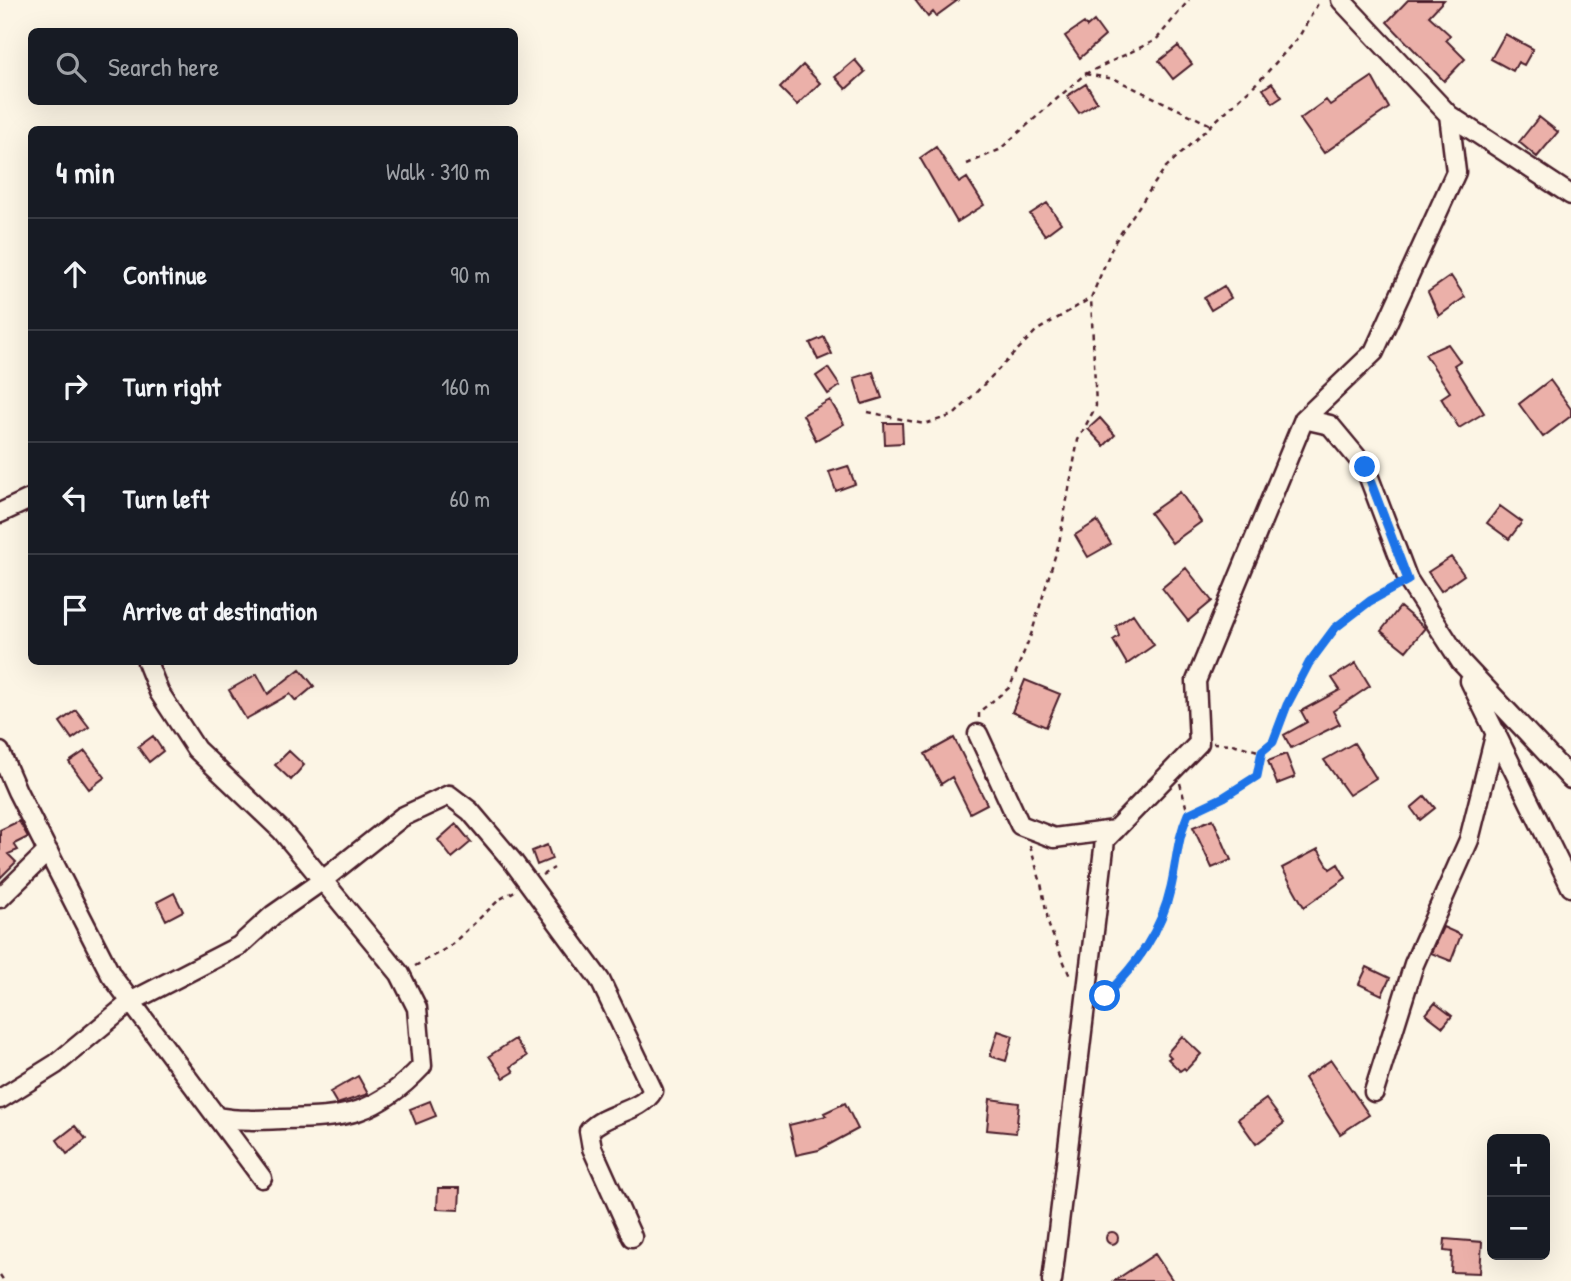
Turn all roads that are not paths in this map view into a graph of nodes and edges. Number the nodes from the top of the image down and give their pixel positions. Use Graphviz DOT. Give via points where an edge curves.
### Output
graph roads {
  1 [pos="1341,0"];
  2 [pos="1449,115"];
  3 [pos="1571,195"];
  4 [pos="1304,419"];
  5 [pos="28,500"];
  6 [pos="0,513"];
  7 [pos="1461,662"];
  8 [pos="148,665"];
  9 [pos="1496,732"];
  10 [pos="978,734"];
  11 [pos="2,757"];
  12 [pos="1571,779"];
  13 [pos="1115,830"];
  14 [pos="48,851"];
  15 [pos="323,880"];
  16 [pos="1571,887"];
  17 [pos="0,898"];
  18 [pos="132,1001"];
  19 [pos="1374,1092"];
  20 [pos="0,1099"];
  21 [pos="217,1117"];
  22 [pos="262,1178"];
  23 [pos="632,1237"];
  24 [pos="1052,1281"];
  1 -- 2 [label="street"];
  2 -- 3 [label="street"];
  2 -- 4 [label="street" via="1456,172 1374,352"];
  4 -- 7 [label="street" via="1330,425 1365,467 1408,580"];
  4 -- 13 [label="street" via="1196,681 1199,743"];
  5 -- 6 [label="street"];
  7 -- 9 [label="street"];
  7 -- 12 [label="street"];
  8 -- 15 [label="street" via="159,692 196,750 260,807"];
  9 -- 16 [label="street"];
  9 -- 19 [label="street" via="1469,840 1414,964"];
  10 -- 13 [label="street" via="1020,825 1054,838"];
  11 -- 14 [label="street"];
  13 -- 24 [label="street" via="1105,840"];
  14 -- 17 [label="street"];
  14 -- 18 [label="street" via="111,975"];
  15 -- 18 [label="street" via="239,946"];
  15 -- 21 [label="street" via="400,975 417,1008 422,1066 398,1091 355,1114 329,1119"];
  15 -- 23 [label="street" via="401,817 449,795 470,811 600,981 653,1091 648,1100 596,1123 589,1131"];
  18 -- 20 [label="street" via="56,1064"];
  18 -- 21 [label="street"];
  21 -- 22 [label="street"];
}
